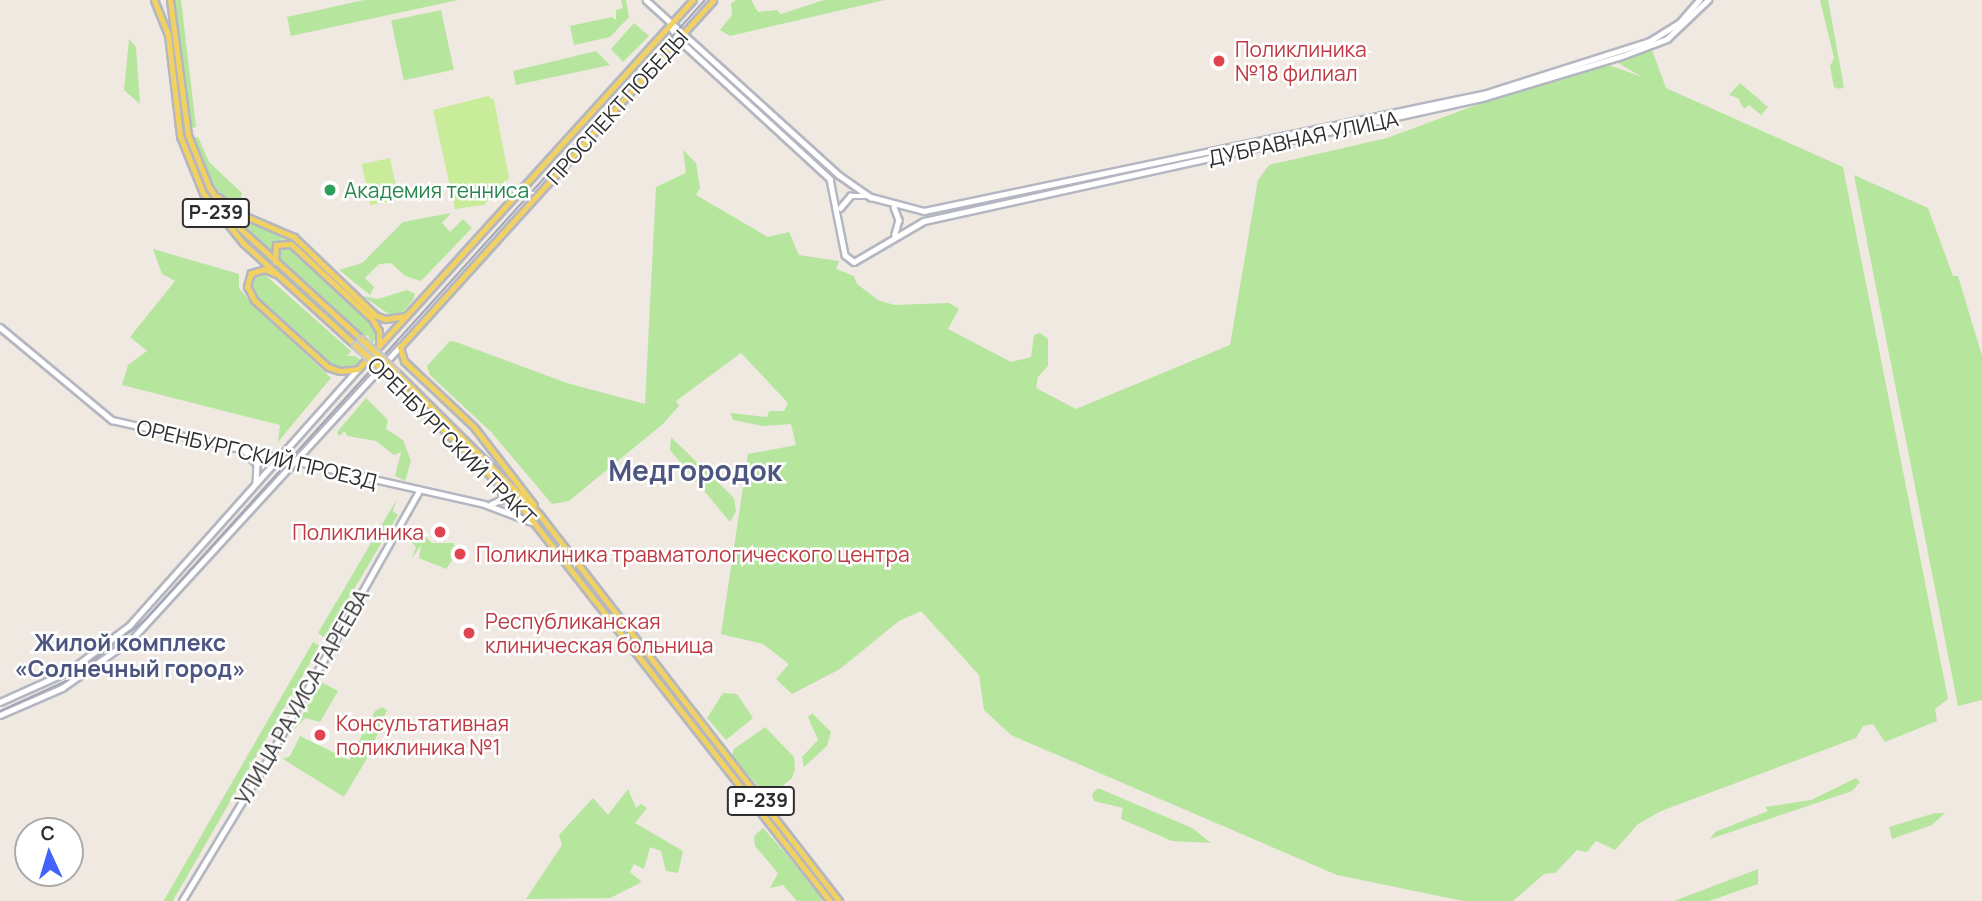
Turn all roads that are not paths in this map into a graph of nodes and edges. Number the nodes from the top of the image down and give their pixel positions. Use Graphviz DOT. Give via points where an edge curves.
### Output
graph roads {
  1 [pos="155,0"];
  2 [pos="170,0"];
  3 [pos="646,0"];
  4 [pos="693,0"];
  5 [pos="713,0"];
  6 [pos="1706,0"];
  7 [pos="1697,3"];
  8 [pos="670,25"];
  9 [pos="683,33"];
  10 [pos="678,39"];
  11 [pos="729,74"];
  12 [pos="723,80"];
  13 [pos="188,135"];
  14 [pos="180,136"];
  15 [pos="1220,154"];
  16 [pos="209,187"];
  17 [pos="871,197"];
  18 [pos="891,204"];
  19 [pos="839,212"];
  20 [pos="892,238"];
  21 [pos="277,265"];
  22 [pos="276,274"];
  23 [pos="406,316"];
  24 [pos="0,327"];
  25 [pos="379,346"];
  26 [pos="400,347"];
  27 [pos="358,369"];
  28 [pos="245,451"];
  29 [pos="280,458"];
  30 [pos="296,463"];
  31 [pos="501,484"];
  32 [pos="255,486"];
  33 [pos="419,491"];
  34 [pos="484,504"];
  35 [pos="539,514"];
  36 [pos="541,530"];
  37 [pos="214,533"];
  38 [pos="222,541"];
  39 [pos="0,702"];
  40 [pos="0,715"];
  41 [pos="182,901"];
  42 [pos="830,901"];
  43 [pos="839,901"];
  1 -- 14 [label="main road, ОРЕНБУРГСКИЙ ТРАКТ / Р-239" via="168,35"];
  2 -- 13 [label="main road, ОРЕНБУРГСКИЙ ТРАКТ / Р-239"];
  3 -- 8 [label="street"];
  4 -- 8 [label="main road, ПРОСПЕКТ ПОБЕДЫ"];
  5 -- 9 [label="main road, ПРОСПЕКТ ПОБЕДЫ"];
  6 -- 7 [label="street, ДУБРАВНАЯ УЛИЦА"];
  7 -- 15 [label="street, ДУБРАВНАЯ УЛИЦА" via="1670,37 1640,51 1482,98"];
  8 -- 9 [label="street, ДУБРАВНАЯ УЛИЦА"];
  8 -- 10 [label="street, ДУБРАВНАЯ УЛИЦА"];
  8 -- 23 [label="main road, ПРОСПЕКТ ПОБЕДЫ"];
  9 -- 10 [label="main road, ПРОСПЕКТ ПОБЕДЫ"];
  9 -- 11 [label="street, ДУБРАВНАЯ УЛИЦА"];
  10 -- 12 [label="street, ДУБРАВНАЯ УЛИЦА"];
  10 -- 26 [label="main road, ПРОСПЕКТ ПОБЕДЫ"];
  11 -- 12 [label="street"];
  11 -- 17 [label="street, ДУБРАВНАЯ УЛИЦА" via="839,175"];
  12 -- 19 [label="street, ДУБРАВНАЯ УЛИЦА" via="822,169 835,191"];
  13 -- 14 [label="main road"];
  13 -- 16 [label="main road, ОРЕНБУРГСКИЙ ТРАКТ / Р-239"];
  14 -- 22 [label="main road, ОРЕНБУРГСКИЙ ТРАКТ / Р-239" via="196,180 214,210"];
  15 -- 18 [label="street, ДУБРАВНАЯ УЛИЦА" via="951,209 916,211"];
  15 -- 20 [label="street, ДУБРАВНАЯ УЛИЦА" via="924,221"];
  16 -- 21 [label="main road, ОРЕНБУРГСКИЙ ТРАКТ / Р-239" via="233,222"];
  16 -- 23 [label="main road" via="237,213 294,237 375,315 385,319"];
  17 -- 18 [label="street, ДУБРАВНАЯ УЛИЦА"];
  17 -- 19 [label="street" via="850,196"];
  18 -- 20 [label="street" via="899,220"];
  19 -- 20 [label="street, ДУБРАВНАЯ УЛИЦА" via="845,255 851,261 864,259"];
  21 -- 25 [label="main road" via="274,248 291,244 372,319 379,331"];
  21 -- 35 [label="main road, ОРЕНБУРГСКИЙ ТРАКТ / Р-239, bridge" via="395,371"];
  22 -- 27 [label="main road" via="265,269 251,274 247,286 254,300 328,367"];
  22 -- 31 [label="main road, ОРЕНБУРГСКИЙ ТРАКТ / Р-239, bridge"];
  23 -- 25 [label="main road, ПРОСПЕКТ ПОБЕДЫ"];
  24 -- 28 [label="street, ОРЕНБУРГСКИЙ ПРОЕЗД" via="106,418"];
  25 -- 27 [label="main road, ПРОСПЕКТ ПОБЕДЫ"];
  26 -- 30 [label="street, ПРОСПЕКТ ПОБЕДЫ"];
  26 -- 35 [label="main road" via="404,361 482,437"];
  27 -- 29 [label="street, ПРОСПЕКТ ПОБЕДЫ"];
  28 -- 29 [label="street, ОРЕНБУРГСКИЙ ПРОЕЗД"];
  28 -- 32 [label="street" via="257,464"];
  29 -- 30 [label="street, ОРЕНБУРГСКИЙ ПРОЕЗД"];
  29 -- 32 [label="street, ПРОСПЕКТ ПОБЕДЫ"];
  30 -- 33 [label="street, ОРЕНБУРГСКИЙ ПРОЕЗД"];
  30 -- 38 [label="street, ПРОСПЕКТ ПОБЕДЫ"];
  31 -- 34 [label="street" via="501,500"];
  31 -- 36 [label="main road, ОРЕНБУРГСКИЙ ТРАКТ / Р-239"];
  32 -- 37 [label="street, ПРОСПЕКТ ПОБЕДЫ"];
  33 -- 34 [label="street, ОРЕНБУРГСКИЙ ПРОЕЗД"];
  33 -- 41 [label="street, УЛИЦА РАУИСА ГАРЕЕВА" via="270,756"];
  34 -- 36 [label="street, ОРЕНБУРГСКИЙ ПРОЕЗД" via="523,516"];
  35 -- 43 [label="main road, ОРЕНБУРГСКИЙ ТРАКТ / Р-239"];
  36 -- 42 [label="main road, ОРЕНБУРГСКИЙ ТРАКТ / Р-239"];
  37 -- 38 [label="street"];
  37 -- 39 [label="street, ПРОСПЕКТ ПОБЕДЫ" via="130,626 101,651 37,689"];
  38 -- 40 [label="street, ПРОСПЕКТ ПОБЕДЫ" via="120,650 62,688"];
}
